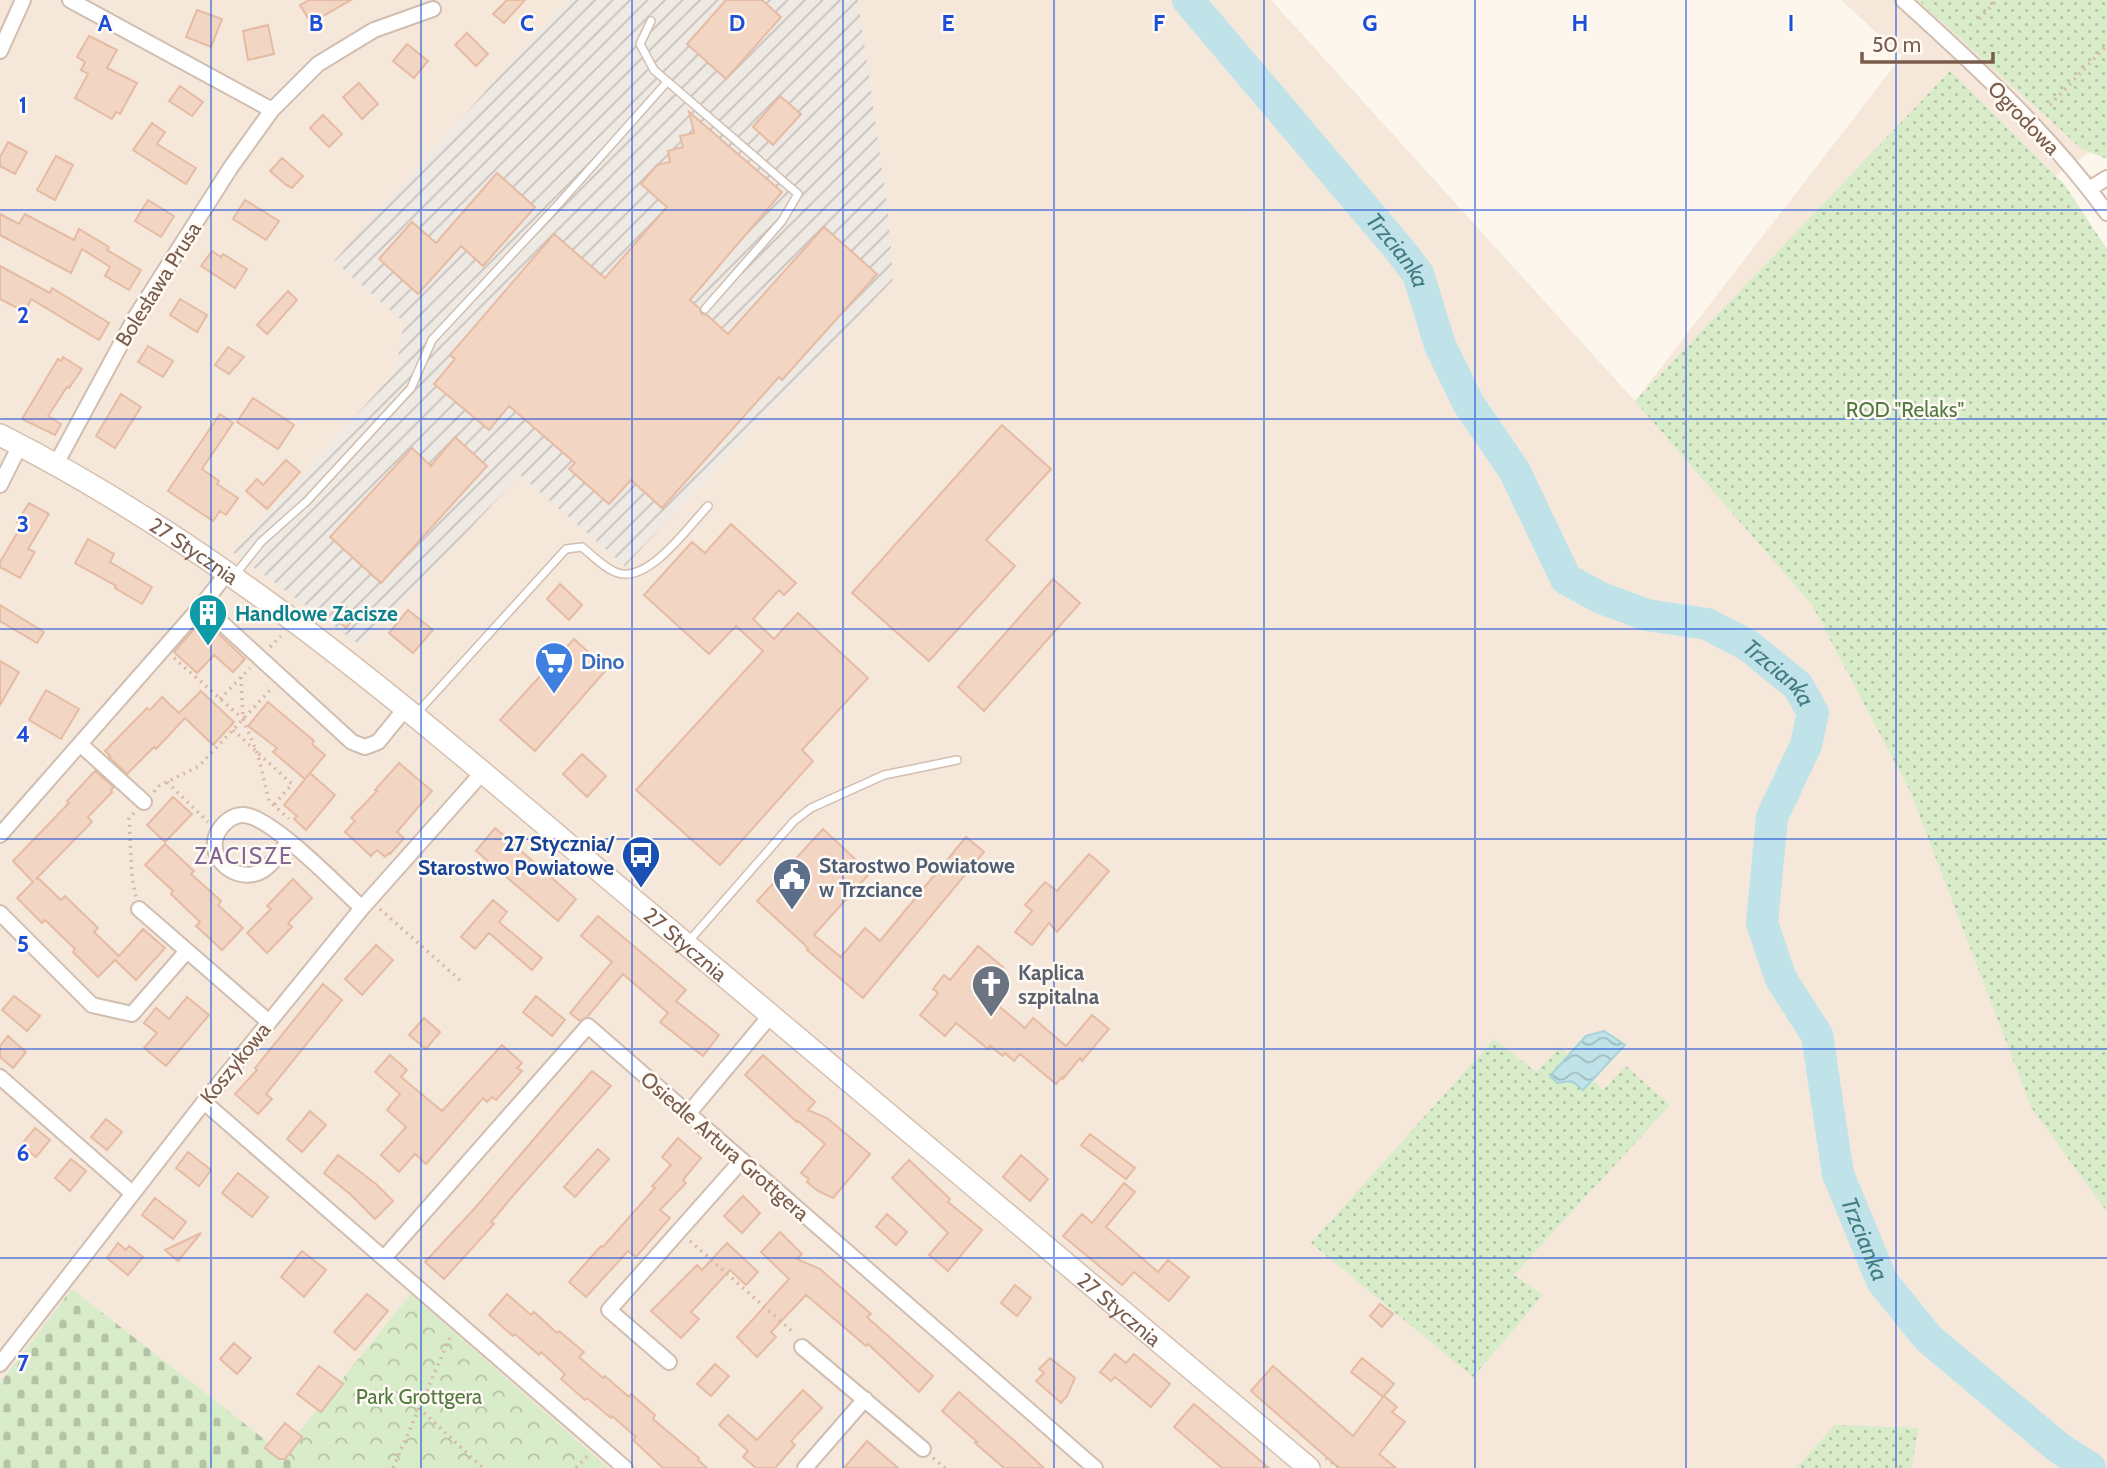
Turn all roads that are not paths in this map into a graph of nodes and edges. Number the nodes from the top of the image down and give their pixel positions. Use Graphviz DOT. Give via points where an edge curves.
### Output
graph roads {
  1 [pos="23,0"];
  2 [pos="70,0"];
  3 [pos="1903,0"];
  4 [pos="433,9"];
  5 [pos="651,21"];
  6 [pos="0,51"];
  7 [pos="667,82"];
  8 [pos="272,110"];
  9 [pos="2107,178"];
  10 [pos="2090,189"];
  11 [pos="2107,214"];
  12 [pos="705,309"];
  13 [pos="0,435"];
  14 [pos="20,445"];
  15 [pos="55,464"];
  16 [pos="0,485"];
  17 [pos="708,506"];
  18 [pos="231,574"];
  19 [pos="202,605"];
  20 [pos="410,713"];
  21 [pos="80,744"];
  22 [pos="957,760"];
  23 [pos="482,773"];
  24 [pos="144,802"];
  25 [pos="0,835"];
  26 [pos="289,841"];
  27 [pos="365,903"];
  28 [pos="139,909"];
  29 [pos="0,913"];
  30 [pos="686,944"];
  31 [pos="187,951"];
  32 [pos="771,1016"];
  33 [pos="269,1022"];
  34 [pos="0,1077"];
  35 [pos="204,1102"];
  36 [pos="688,1114"];
  37 [pos="742,1160"];
  38 [pos="132,1193"];
  39 [pos="384,1258"];
  40 [pos="802,1347"];
  41 [pos="669,1362"];
  42 [pos="0,1364"];
  43 [pos="865,1399"];
  44 [pos="923,1449"];
  45 [pos="625,1468"];
  46 [pos="805,1468"];
  47 [pos="1095,1468"];
  48 [pos="1309,1468"];
  1 -- 6 [label="street"];
  2 -- 8 [label="street"];
  3 -- 10 [label="street, Ogrodowa" via="2038,130"];
  4 -- 8 [label="street, Bolesława Prusa" via="374,30 318,64"];
  5 -- 7 [label="lane" via="640,44 654,70"];
  7 -- 12 [label="lane" via="798,194 782,221"];
  7 -- 18 [label="lane" via="432,340 411,388 307,501"];
  8 -- 15 [label="street, Bolesława Prusa" via="136,316"];
  9 -- 10 [label="street"];
  10 -- 11 [label="street, Ogrodowa"];
  13 -- 14 [label="main road, 27 Stycznia"];
  14 -- 15 [label="main road, 27 Stycznia"];
  14 -- 16 [label="street"];
  15 -- 18 [label="main road, 27 Stycznia"];
  17 -- 20 [label="lane" via="645,570 621,575 582,547 566,549"];
  18 -- 19 [label="street"];
  18 -- 20 [label="main road, 27 Stycznia"];
  19 -- 20 [label="street" via="352,742 365,747 377,742"];
  19 -- 21 [label="street"];
  20 -- 23 [label="main road, 27 Stycznia"];
  21 -- 24 [label="street"];
  21 -- 25 [label="street"];
  22 -- 30 [label="lane" via="884,775 811,808 794,821"];
  23 -- 27 [label="street, Koszykowa"];
  23 -- 30 [label="main road, 27 Stycznia"];
  26 -- 26 [label="street" via="270,864 256,874 243,874 220,862 214,840 231,818 243,814"];
  26 -- 27 [label="street"];
  27 -- 33 [label="street, Koszykowa"];
  28 -- 31 [label="street"];
  29 -- 31 [label="street" via="92,1004 132,1014"];
  30 -- 32 [label="main road, 27 Stycznia"];
  31 -- 33 [label="street"];
  32 -- 36 [label="street"];
  32 -- 48 [label="main road, 27 Stycznia"];
  33 -- 35 [label="street, Koszykowa"];
  34 -- 38 [label="street"];
  35 -- 38 [label="street, Koszykowa"];
  35 -- 39 [label="street"];
  36 -- 37 [label="street, Osiedle Artura Grottgera"];
  36 -- 39 [label="street, Osiedle Artura Grottgera" via="588,1026"];
  37 -- 41 [label="street" via="609,1310"];
  37 -- 47 [label="street, Osiedle Artura Grottgera"];
  38 -- 42 [label="street, Koszykowa"];
  39 -- 45 [label="street"];
  40 -- 43 [label="street"];
  43 -- 44 [label="street"];
  43 -- 46 [label="street"];
}
